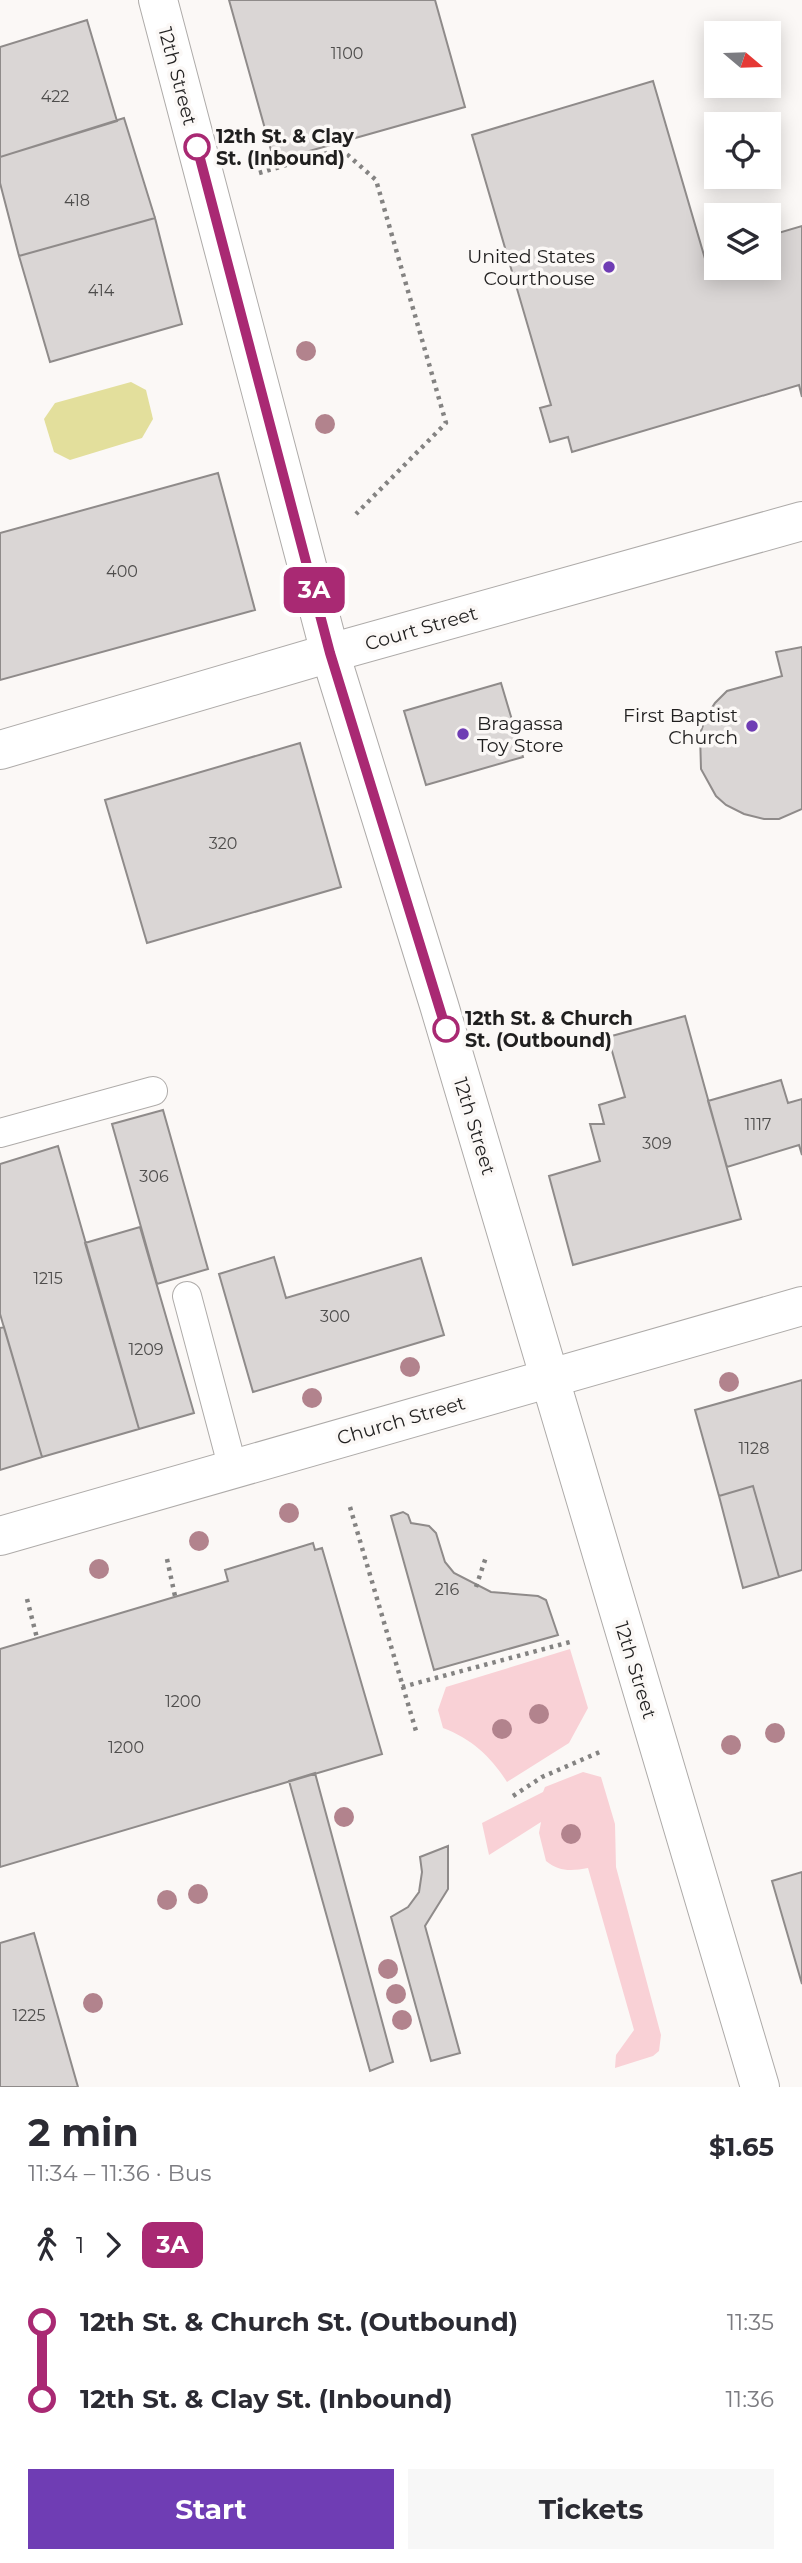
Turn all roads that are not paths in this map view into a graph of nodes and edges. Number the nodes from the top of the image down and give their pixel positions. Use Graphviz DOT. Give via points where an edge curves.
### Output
graph roads {
  1 [pos="158,0"];
  2 [pos="802,521"];
  3 [pos="330,653"];
  4 [pos="0,750"];
  5 [pos="153,1091"];
  6 [pos="0,1133"];
  7 [pos="187,1296"];
  8 [pos="802,1306"];
  9 [pos="550,1378"];
  10 [pos="233,1469"];
  11 [pos="0,1536"];
  12 [pos="760,2087"];
  1 -- 3 [label="main road, 12th Street"];
  2 -- 3 [label="main road, Court Street"];
  3 -- 4 [label="main road, Court Street"];
  3 -- 9 [label="main road, 12th Street"];
  5 -- 6 [label="lane"];
  7 -- 10 [label="lane"];
  8 -- 9 [label="main road, Church Street"];
  9 -- 10 [label="main road, Church Street"];
  9 -- 12 [label="main road, 12th Street"];
  10 -- 11 [label="main road, Church Street"];
}
